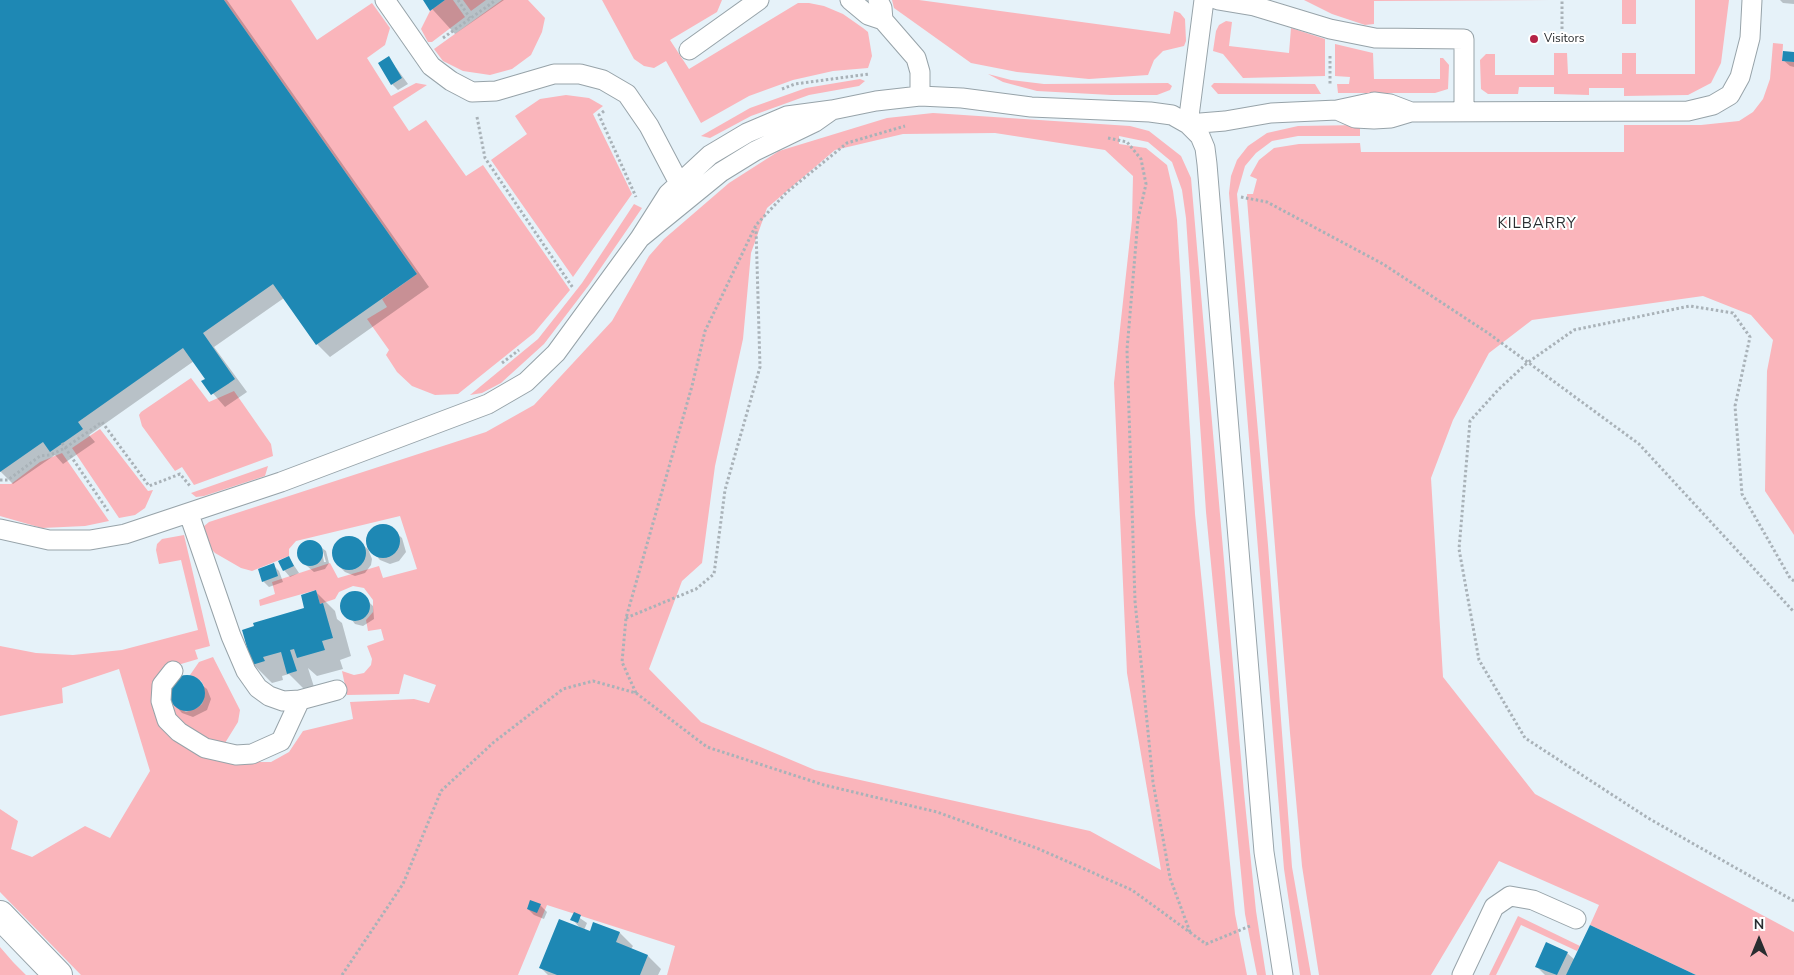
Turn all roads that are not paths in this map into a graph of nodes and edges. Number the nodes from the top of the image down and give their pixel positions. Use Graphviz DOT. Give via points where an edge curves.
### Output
graph roads {
  1 [pos="385,0"];
  2 [pos="760,0"];
  3 [pos="850,0"];
  4 [pos="878,0"];
  5 [pos="1204,0"];
  6 [pos="1218,0"];
  7 [pos="1752,0"];
  8 [pos="883,20"];
  9 [pos="689,50"];
  10 [pos="920,96"];
  11 [pos="832,110"];
  12 [pos="1464,112"];
  13 [pos="1188,124"];
  14 [pos="679,183"];
  15 [pos="640,238"];
  16 [pos="189,514"];
  17 [pos="0,529"];
  18 [pos="173,671"];
  19 [pos="337,690"];
  20 [pos="300,700"];
  21 [pos="0,916"];
  22 [pos="1576,919"];
  23 [pos="58,975"];
  24 [pos="1282,975"];
  25 [pos="1462,975"];
  1 -- 14 [label="lane" via="431,66 472,92 496,91 554,74 580,74 603,80 627,94 649,126"];
  2 -- 9 [label="lane"];
  3 -- 8 [label="lane" via="868,15"];
  4 -- 8 [label="lane"];
  5 -- 13 [label="lane"];
  6 -- 12 [label="lane" via="1254,6 1330,29 1375,38 1464,39"];
  7 -- 12 [label="lane" via="1750,38 1740,77 1730,95 1713,105 1688,111"];
  8 -- 10 [label="lane" via="916,58 920,72"];
  10 -- 11 [label="lane"];
  10 -- 13 [label="lane" via="1031,107 1150,112 1172,115"];
  11 -- 14 [label="lane" via="787,116 747,133 710,155"];
  11 -- 15 [label="lane" via="721,172"];
  12 -- 13 [label="lane" via="1412,112 1374,119 1356,118 1334,110 1270,113"];
  13 -- 24 [label="lane" via="1200,136 1207,164 1264,852"];
  14 -- 15 [label="lane" via="654,212"];
  15 -- 16 [label="lane" via="556,353 526,382 488,404 434,426"];
  16 -- 17 [label="lane" via="125,534 90,540 49,540"];
  16 -- 20 [label="lane" via="230,636 246,671 258,688 269,696 283,701"];
  18 -- 20 [label="lane" via="162,685 161,701 167,720 205,748 236,755 252,754 281,741"];
  19 -- 20 [label="lane"];
  21 -- 23 [label="street"];
  22 -- 25 [label="lane" via="1533,900 1510,896 1494,907"];
}
